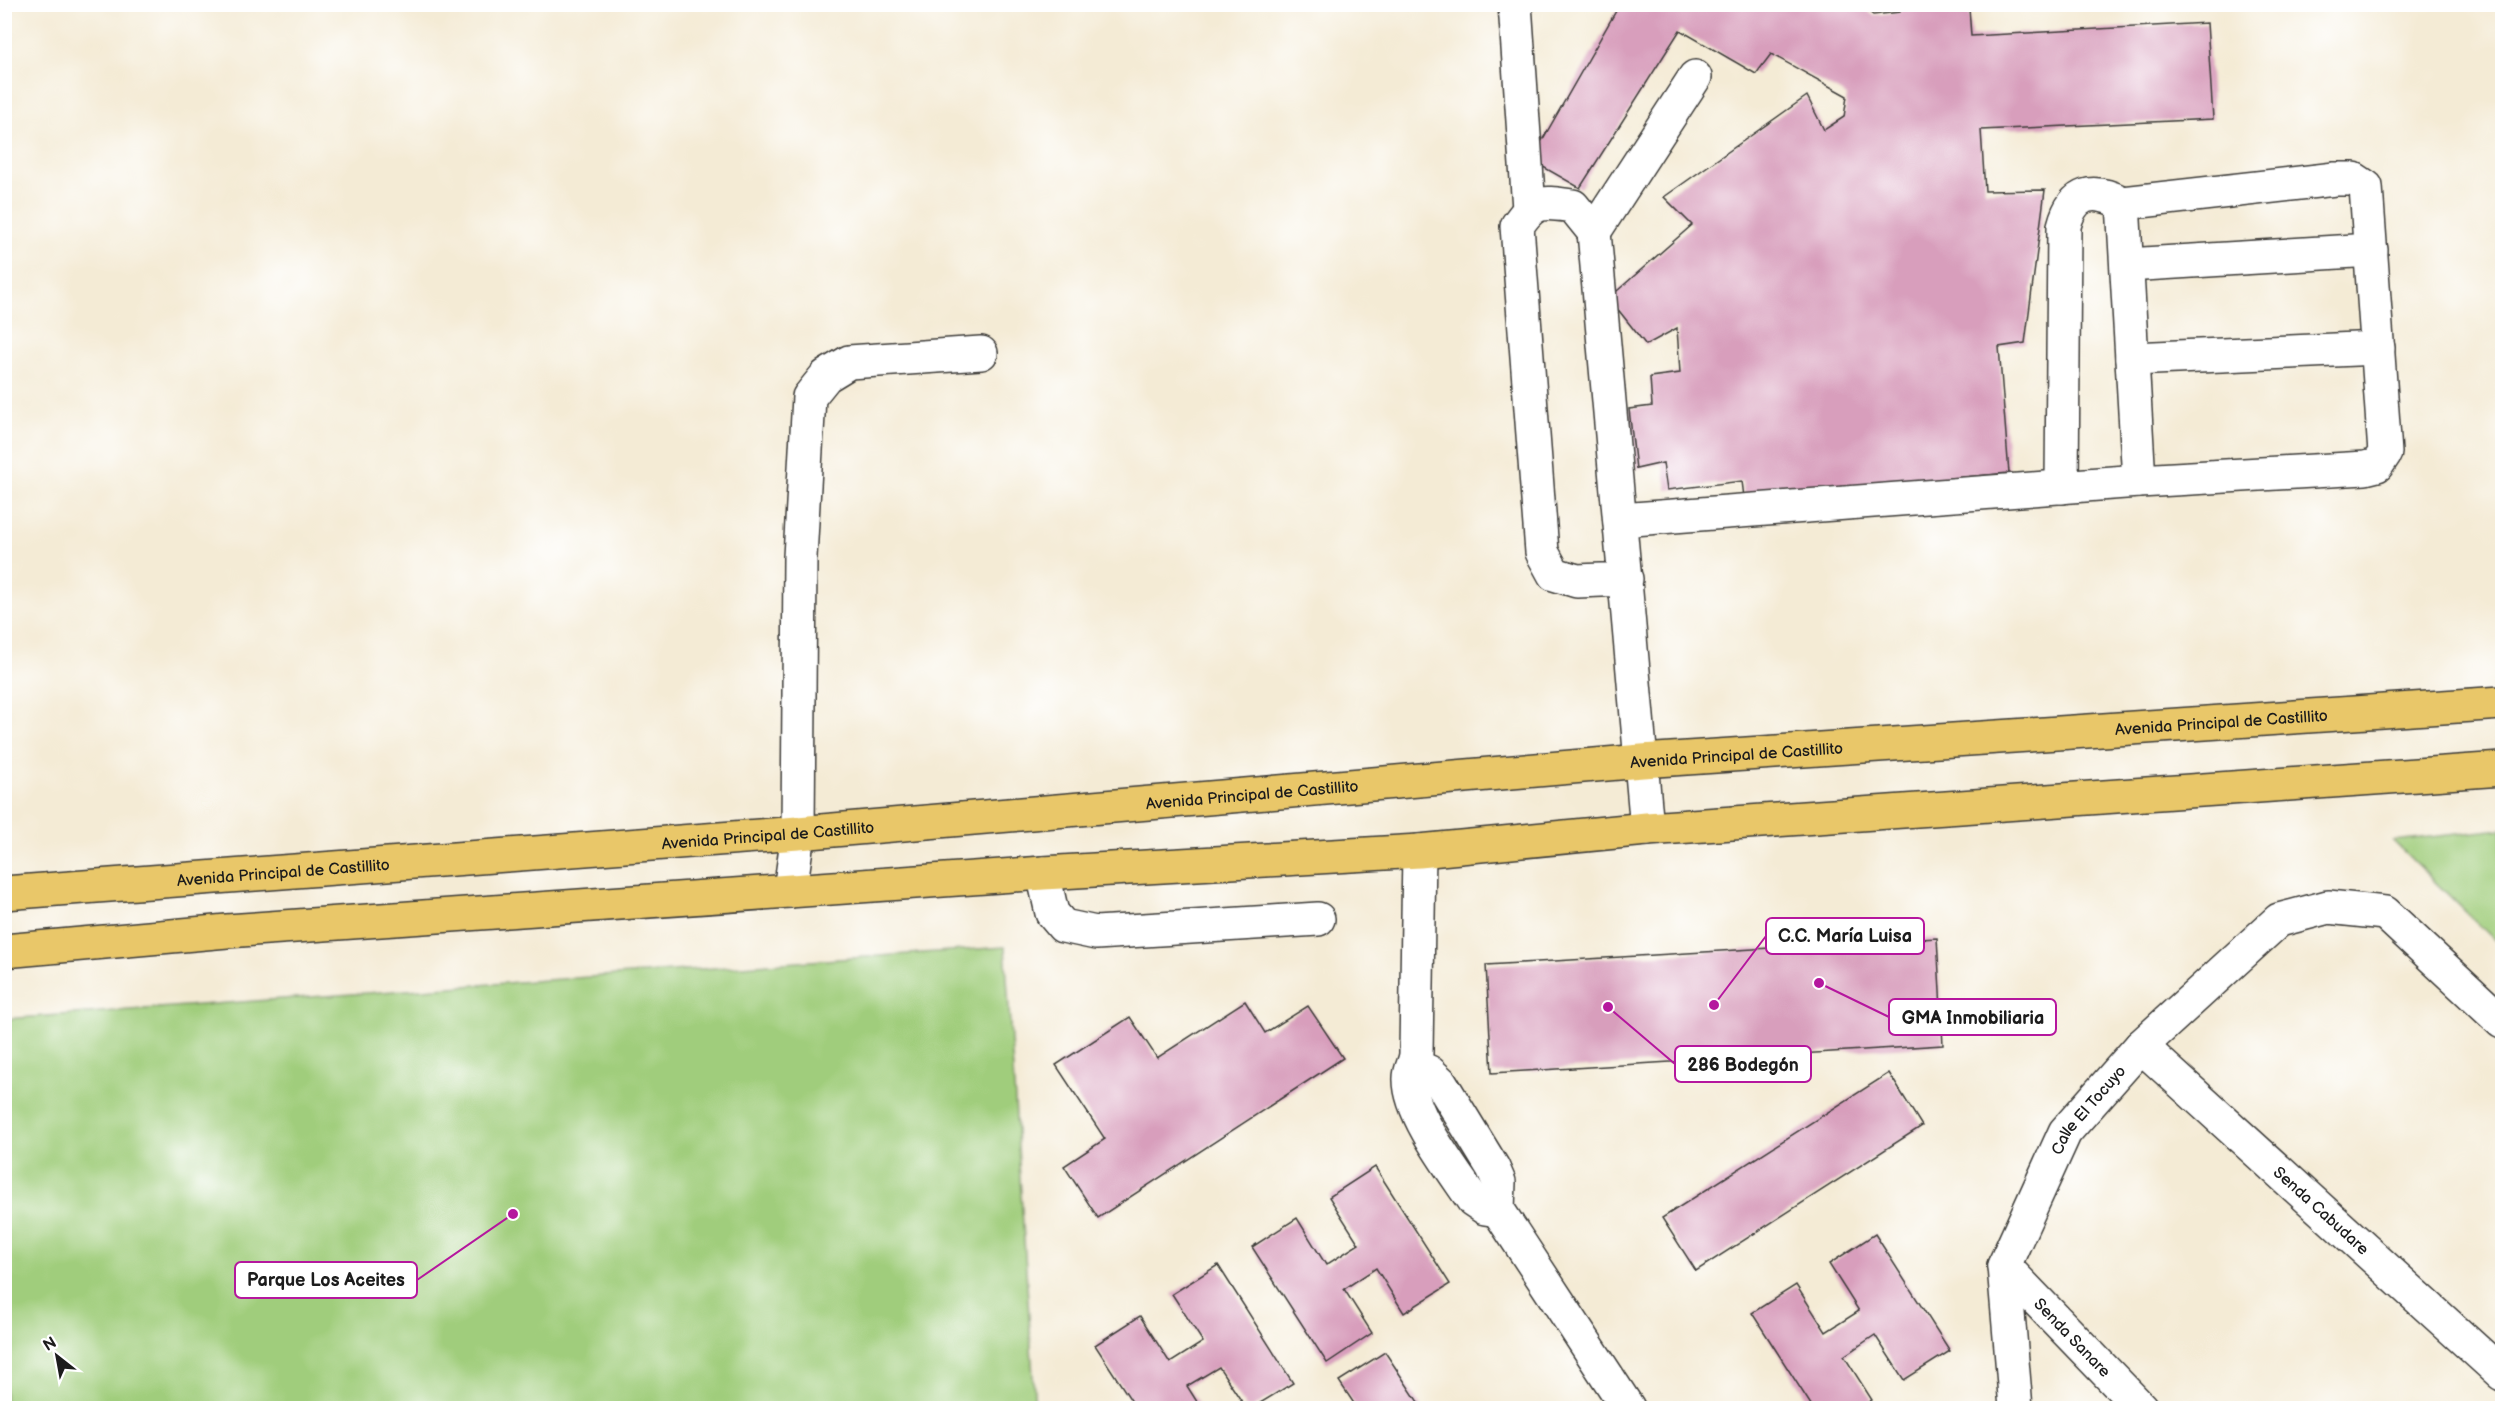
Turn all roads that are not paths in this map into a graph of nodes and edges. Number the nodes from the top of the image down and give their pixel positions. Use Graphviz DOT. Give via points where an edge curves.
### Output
graph roads {
  1 [pos="1515,4"];
  2 [pos="1695,77"];
  3 [pos="2123,203"];
  4 [pos="1529,209"];
  5 [pos="1594,232"];
  6 [pos="2371,250"];
  7 [pos="2127,265"];
  8 [pos="2378,348"];
  9 [pos="981,353"];
  10 [pos="2132,359"];
  11 [pos="2139,481"];
  12 [pos="2062,487"];
  13 [pos="1620,520"];
  14 [pos="1626,579"];
  15 [pos="2502,703"];
  16 [pos="1641,761"];
  17 [pos="2502,769"];
  18 [pos="1647,829"];
  19 [pos="798,833"];
  20 [pos="1419,851"];
  21 [pos="1043,873"];
  22 [pos="790,891"];
  23 [pos="4,893"];
  24 [pos="1318,919"];
  25 [pos="4,951"];
  26 [pos="2502,1022"];
  27 [pos="2141,1046"];
  28 [pos="2004,1266"];
  29 [pos="2502,1374"];
  30 [pos="1629,1408"];
  31 [pos="2016,1408"];
  32 [pos="2140,1408"];
  1 -- 4 [label="street"];
  2 -- 5 [label="street"];
  3 -- 6 [label="street" via="2354,179 2366,187"];
  3 -- 7 [label="street"];
  3 -- 12 [label="street" via="2105,194 2082,196 2069,208 2064,226"];
  4 -- 5 [label="street" via="1547,202 1573,206"];
  4 -- 14 [label="street" via="1517,226 1542,552 1554,574 1577,581"];
  5 -- 13 [label="street"];
  6 -- 7 [label="street"];
  6 -- 8 [label="street"];
  7 -- 10 [label="street"];
  8 -- 10 [label="street"];
  8 -- 11 [label="street" via="2385,453 2377,465"];
  9 -- 19 [label="street" via="849,362 826,376 809,397 800,557"];
  10 -- 11 [label="street"];
  11 -- 12 [label="street"];
  12 -- 13 [label="street"];
  13 -- 14 [label="street"];
  14 -- 16 [label="street"];
  15 -- 16 [label="main road, Avenida Principal de Castillito"];
  16 -- 18 [label="street"];
  16 -- 19 [label="main road, Avenida Principal de Castillito"];
  17 -- 18 [label="main road"];
  18 -- 20 [label="main road"];
  19 -- 22 [label="street"];
  19 -- 23 [label="main road, Avenida Principal de Castillito"];
  20 -- 21 [label="main road"];
  20 -- 30 [label="street" via="1415,1065 1441,1083 1493,1168 1499,1182 1498,1210"];
  21 -- 22 [label="main road"];
  21 -- 24 [label="street" via="1052,913 1063,926 1096,933"];
  22 -- 25 [label="main road" via="239,930"];
  26 -- 27 [label="street, Calle El Tocuyo" via="2385,913 2328,907 2278,920"];
  27 -- 28 [label="street, Calle El Tocuyo" via="2065,1132"];
  27 -- 29 [label="street, Senda Cabudare"];
  28 -- 31 [label="street, Calle El Tocuyo"];
  28 -- 32 [label="street, Senda Sanare"];
}
